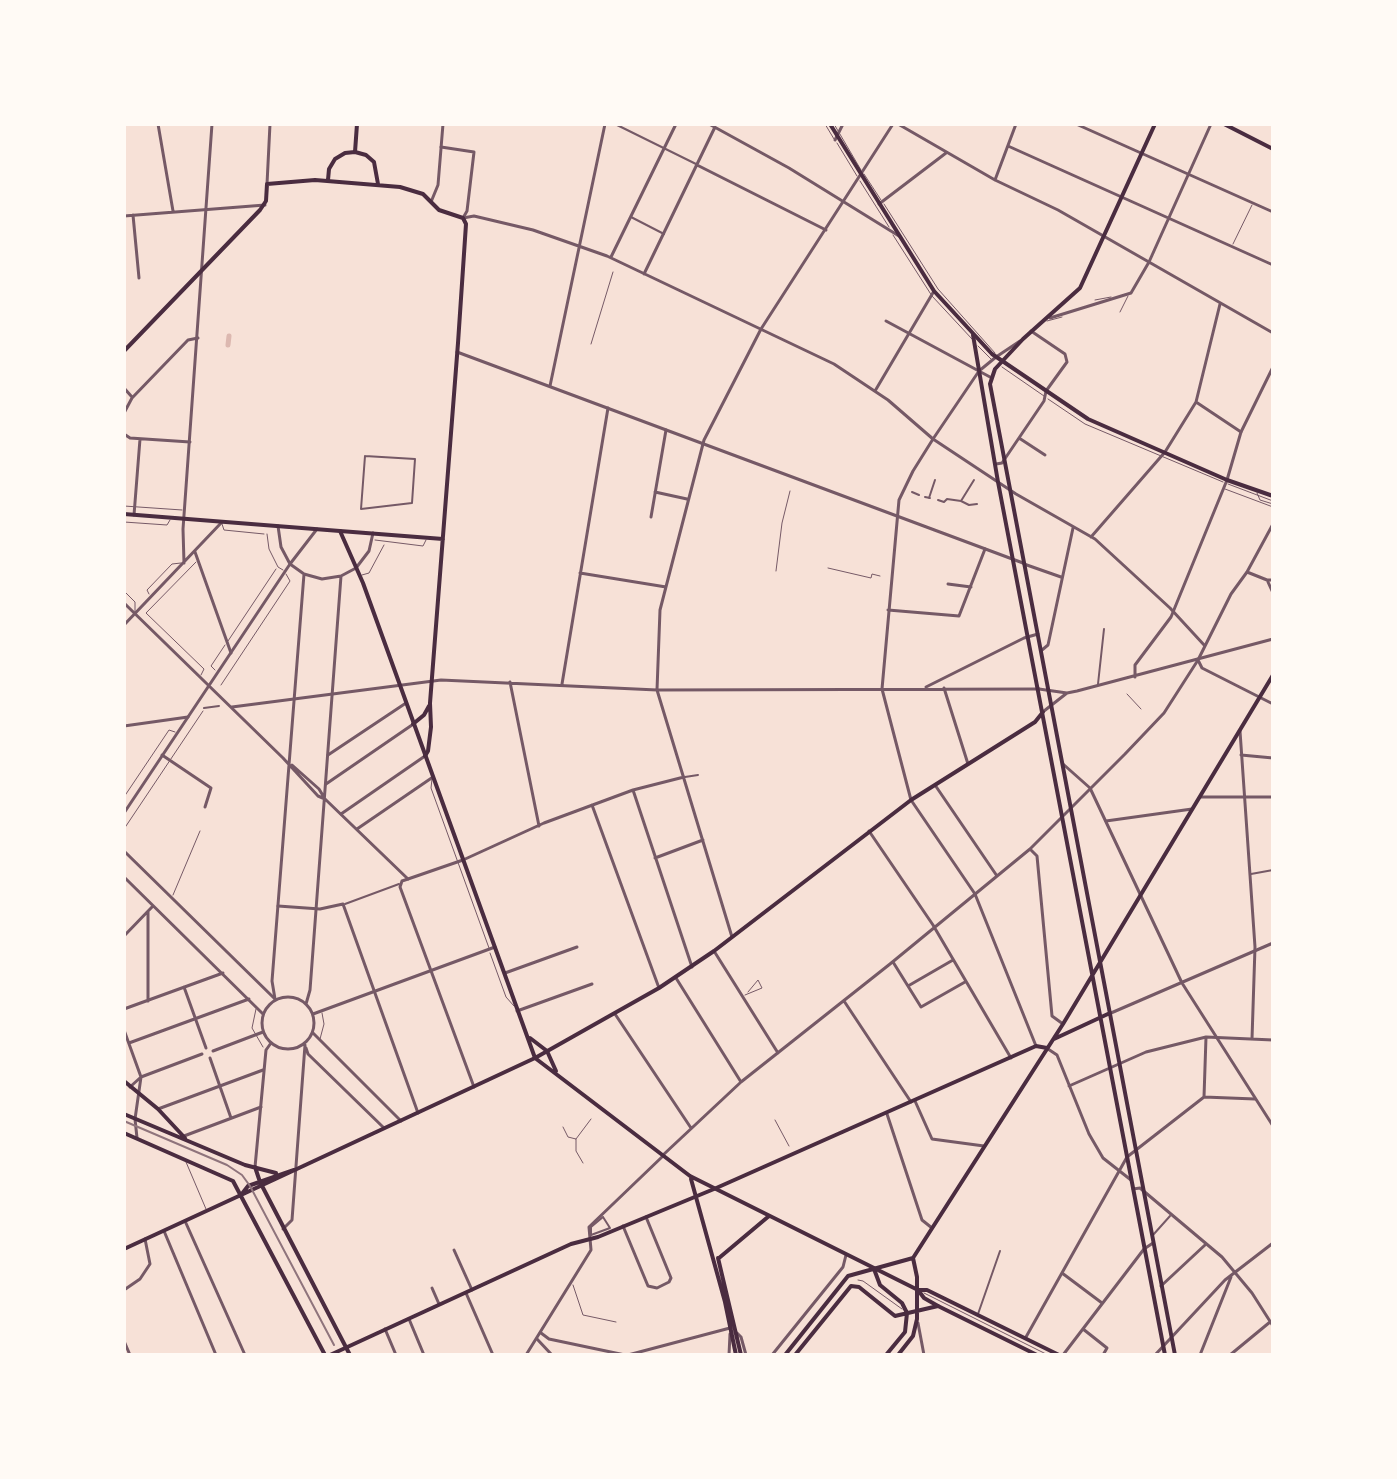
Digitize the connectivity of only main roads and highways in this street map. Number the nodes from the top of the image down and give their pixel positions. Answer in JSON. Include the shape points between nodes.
{"nodes":[{"id":1,"x":357,"y":124,"type":"edge"},
{"id":2,"x":829,"y":124,"type":"edge"},
{"id":3,"x":1155,"y":124,"type":"edge"},
{"id":4,"x":1224,"y":124,"type":"edge"},
{"id":5,"x":1273,"y":149,"type":"edge"},
{"id":6,"x":355,"y":152,"type":"junction"},
{"id":7,"x":328,"y":180,"type":"junction"},
{"id":8,"x":378,"y":184,"type":"junction"},
{"id":9,"x":973,"y":338,"type":"junction"},
{"id":10,"x":124,"y":351,"type":"edge"},
{"id":11,"x":1000,"y":363,"type":"junction"},
{"id":12,"x":1273,"y":502,"type":"edge"},
{"id":13,"x":124,"y":514,"type":"edge"},
{"id":14,"x":340,"y":531,"type":"junction"},
{"id":15,"x":443,"y":539,"type":"junction"},
{"id":16,"x":1273,"y":675,"type":"edge"},
{"id":17,"x":430,"y":703,"type":"junction"},
{"id":18,"x":1044,"y":711,"type":"junction"},
{"id":19,"x":413,"y":724,"type":"junction"},
{"id":20,"x":425,"y":756,"type":"junction"},
{"id":21,"x":1060,"y":762,"type":"junction"},
{"id":22,"x":1053,"y":763,"type":"junction"},
{"id":23,"x":1100,"y":962,"type":"junction"},
{"id":24,"x":1092,"y":976,"type":"junction"},
{"id":25,"x":1110,"y":1013,"type":"junction"},
{"id":26,"x":1100,"y":1018,"type":"junction"},
{"id":27,"x":1063,"y":1024,"type":"junction"},
{"id":28,"x":1075,"y":1029,"type":"junction"},
{"id":29,"x":528,"y":1036,"type":"junction"},
{"id":30,"x":1053,"y":1039,"type":"junction"},
{"id":31,"x":1047,"y":1048,"type":"junction"},
{"id":32,"x":547,"y":1051,"type":"junction"},
{"id":33,"x":535,"y":1058,"type":"junction"},
{"id":34,"x":557,"y":1073,"type":"junction"},
{"id":35,"x":124,"y":1081,"type":"edge"},
{"id":36,"x":124,"y":1114,"type":"edge"},
{"id":37,"x":124,"y":1133,"type":"edge"},
{"id":38,"x":185,"y":1138,"type":"junction"},
{"id":39,"x":255,"y":1167,"type":"junction"},
{"id":40,"x":296,"y":1169,"type":"junction"},
{"id":41,"x":279,"y":1174,"type":"junction"},
{"id":42,"x":690,"y":1176,"type":"junction"},
{"id":43,"x":261,"y":1184,"type":"junction"},
{"id":44,"x":714,"y":1189,"type":"junction"},
{"id":45,"x":241,"y":1195,"type":"junction"},
{"id":46,"x":696,"y":1195,"type":"junction"},
{"id":47,"x":769,"y":1216,"type":"junction"},
{"id":48,"x":124,"y":1249,"type":"edge"},
{"id":49,"x":913,"y":1258,"type":"junction"},
{"id":50,"x":716,"y":1259,"type":"junction"},
{"id":51,"x":874,"y":1269,"type":"junction"},
{"id":52,"x":918,"y":1290,"type":"junction"},
{"id":53,"x":938,"y":1306,"type":"junction"},
{"id":54,"x":918,"y":1311,"type":"junction"},
{"id":55,"x":907,"y":1313,"type":"junction"},
{"id":56,"x":1022,"y":1344,"type":"junction"},
{"id":57,"x":346,"y":1347,"type":"junction"},
{"id":58,"x":327,"y":1355,"type":"edge"},
{"id":59,"x":350,"y":1355,"type":"edge"},
{"id":60,"x":741,"y":1355,"type":"edge"},
{"id":61,"x":785,"y":1355,"type":"edge"},
{"id":62,"x":795,"y":1355,"type":"edge"},
{"id":63,"x":886,"y":1355,"type":"edge"},
{"id":64,"x":898,"y":1355,"type":"edge"},
{"id":65,"x":1037,"y":1355,"type":"edge"},
{"id":66,"x":1061,"y":1355,"type":"edge"},
{"id":67,"x":1165,"y":1355,"type":"edge"},
{"id":68,"x":1175,"y":1355,"type":"edge"}],
"edges":[{"from":1,"to":6,"type":"main road"},
{"from":2,"to":9,"type":"main road","via":[[933,293]]},
{"from":3,"to":11,"type":"main road","via":[[1080,288]]},
{"from":4,"to":5,"type":"main road"},
{"from":6,"to":7,"type":"main road","via":[[335,159]]},
{"from":6,"to":8,"type":"main road","via":[[374,162]]},
{"from":7,"to":8,"type":"main road"},
{"from":7,"to":10,"type":"main road","via":[[267,184],[265,205]]},
{"from":8,"to":15,"type":"main road","via":[[412,190],[466,224]]},
{"from":9,"to":11,"type":"main road"},
{"from":9,"to":18,"type":"main road","via":[[999,500]]},
{"from":11,"to":12,"type":"main road","via":[[1088,419]]},
{"from":11,"to":21,"type":"main road","via":[[990,377]]},
{"from":13,"to":14,"type":"main road"},
{"from":14,"to":15,"type":"main road"},
{"from":14,"to":19,"type":"main road"},
{"from":15,"to":17,"type":"main road"},
{"from":16,"to":23,"type":"main road"},
{"from":17,"to":19,"type":"main road"},
{"from":17,"to":20,"type":"main road"},
{"from":18,"to":22,"type":"main road"},
{"from":18,"to":32,"type":"main road","via":[[1035,722],[911,800],[676,978]]},
{"from":19,"to":20,"type":"main road"},
{"from":20,"to":29,"type":"main road"},
{"from":21,"to":22,"type":"main road"},
{"from":21,"to":23,"type":"main road"},
{"from":22,"to":24,"type":"main road"},
{"from":23,"to":24,"type":"main road"},
{"from":23,"to":25,"type":"main road"},
{"from":24,"to":26,"type":"main road"},
{"from":24,"to":27,"type":"main road"},
{"from":25,"to":26,"type":"main road"},
{"from":25,"to":68,"type":"main road"},
{"from":26,"to":28,"type":"main road"},
{"from":26,"to":67,"type":"main road"},
{"from":27,"to":28,"type":"main road"},
{"from":27,"to":30,"type":"main road"},
{"from":28,"to":30,"type":"main road"},
{"from":29,"to":32,"type":"main road"},
{"from":29,"to":33,"type":"main road"},
{"from":30,"to":31,"type":"main road"},
{"from":31,"to":44,"type":"main road","via":[[1036,1046]]},
{"from":31,"to":49,"type":"main road"},
{"from":32,"to":33,"type":"main road"},
{"from":32,"to":34,"type":"main road"},
{"from":33,"to":34,"type":"main road"},
{"from":33,"to":40,"type":"main road"},
{"from":34,"to":42,"type":"main road"},
{"from":35,"to":38,"type":"main road"},
{"from":36,"to":38,"type":"main road"},
{"from":37,"to":45,"type":"main road","via":[[227,1177]]},
{"from":38,"to":39,"type":"main road"},
{"from":39,"to":41,"type":"main road"},
{"from":39,"to":43,"type":"main road"},
{"from":40,"to":41,"type":"main road"},
{"from":40,"to":43,"type":"main road"},
{"from":41,"to":43,"type":"main road"},
{"from":42,"to":44,"type":"main road"},
{"from":42,"to":46,"type":"main road"},
{"from":43,"to":45,"type":"main road"},
{"from":43,"to":45,"type":"main road","via":[[248,1186]]},
{"from":43,"to":57,"type":"main road"},
{"from":44,"to":46,"type":"main road"},
{"from":44,"to":47,"type":"main road"},
{"from":45,"to":48,"type":"main road"},
{"from":45,"to":58,"type":"main road"},
{"from":46,"to":50,"type":"main road"},
{"from":46,"to":57,"type":"main road","via":[[571,1244]]},
{"from":47,"to":50,"type":"main road"},
{"from":47,"to":51,"type":"main road"},
{"from":49,"to":51,"type":"main road"},
{"from":49,"to":52,"type":"main road"},
{"from":50,"to":60,"type":"main road"},
{"from":51,"to":52,"type":"main road"},
{"from":51,"to":55,"type":"main road","via":[[880,1285]]},
{"from":51,"to":61,"type":"main road","via":[[848,1276]]},
{"from":52,"to":53,"type":"main road"},
{"from":52,"to":54,"type":"main road"},
{"from":52,"to":56,"type":"main road","via":[[978,1315]]},
{"from":53,"to":54,"type":"main road"},
{"from":53,"to":56,"type":"main road"},
{"from":54,"to":55,"type":"main road"},
{"from":54,"to":64,"type":"main road","via":[[913,1336]]},
{"from":55,"to":62,"type":"main road","via":[[895,1316],[851,1286]]},
{"from":55,"to":63,"type":"main road","via":[[905,1332]]},
{"from":56,"to":65,"type":"main road"},
{"from":56,"to":66,"type":"main road"},
{"from":57,"to":58,"type":"main road"},
{"from":57,"to":59,"type":"main road"}]}
